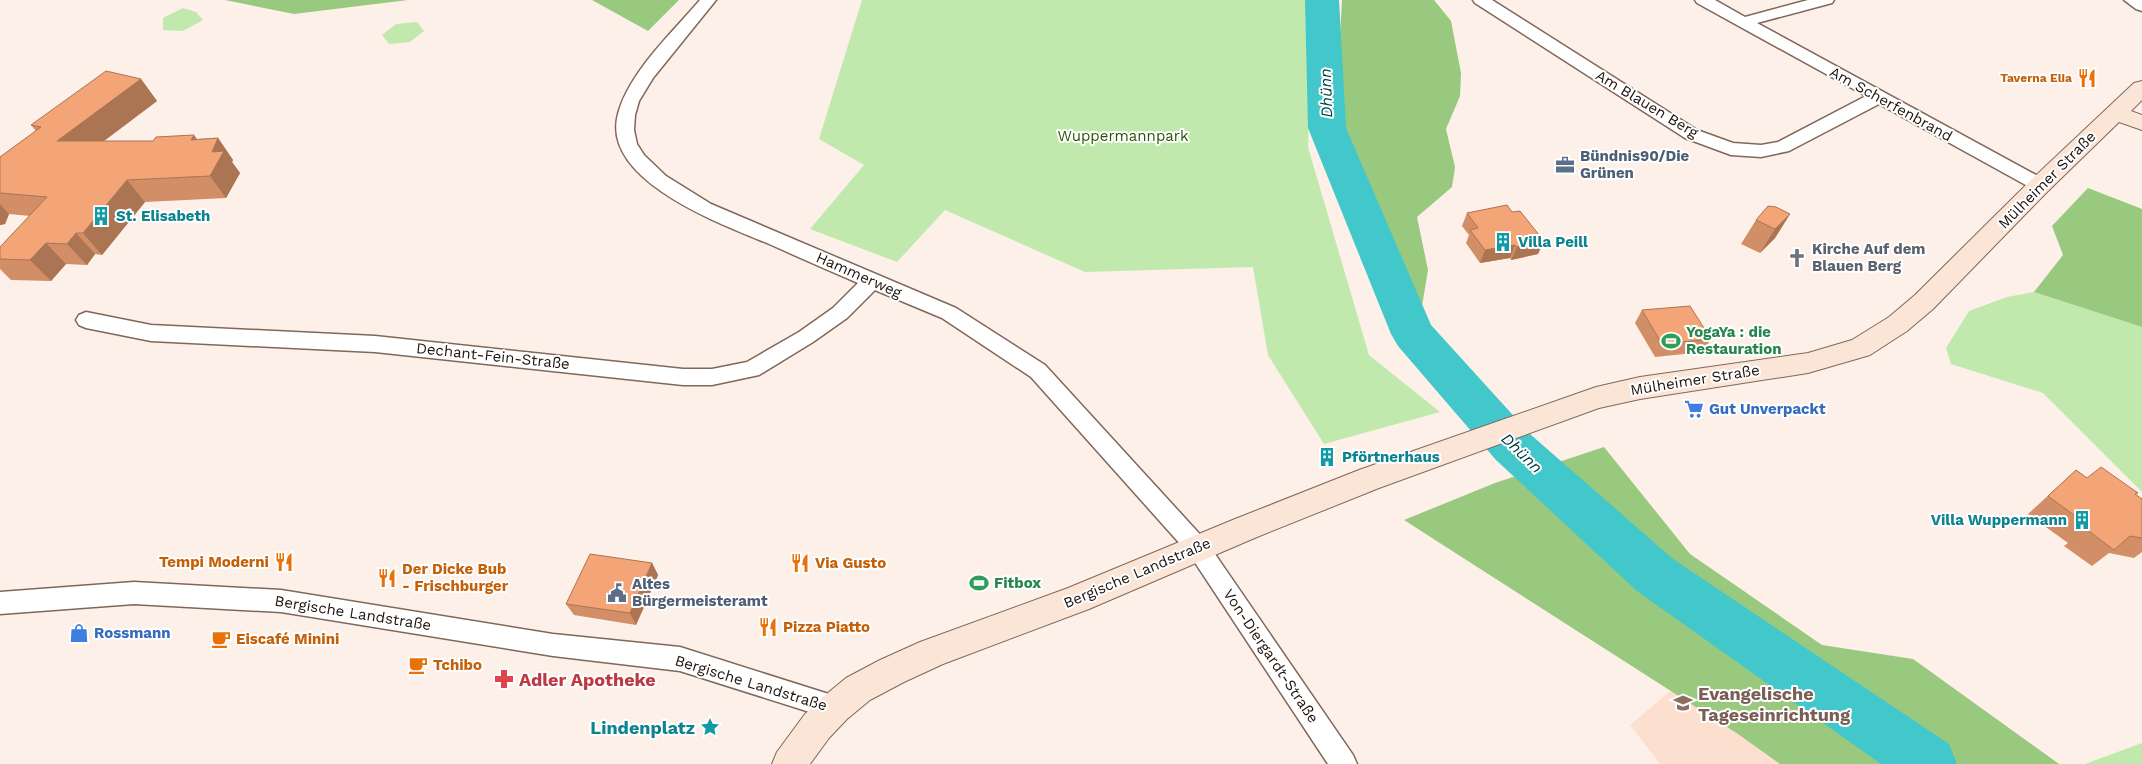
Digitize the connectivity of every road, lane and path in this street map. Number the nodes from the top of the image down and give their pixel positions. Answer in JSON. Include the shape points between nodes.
{"nodes":[{"id":1,"x":708,"y":0,"type":"edge"},
{"id":2,"x":1481,"y":0,"type":"edge"},
{"id":3,"x":1703,"y":0,"type":"edge"},
{"id":4,"x":1826,"y":0,"type":"edge"},
{"id":5,"x":2132,"y":0,"type":"edge"},
{"id":6,"x":2142,"y":6,"type":"edge"},
{"id":7,"x":1743,"y":22,"type":"junction"},
{"id":8,"x":2142,"y":88,"type":"edge"},
{"id":9,"x":1878,"y":97,"type":"junction"},
{"id":10,"x":2117,"y":114,"type":"junction"},
{"id":11,"x":2142,"y":123,"type":"edge"},
{"id":12,"x":2040,"y":185,"type":"junction"},
{"id":13,"x":872,"y":281,"type":"junction"},
{"id":14,"x":86,"y":320,"type":"dead end"},
{"id":15,"x":1369,"y":479,"type":"joint"},
{"id":16,"x":1198,"y":548,"type":"junction"},
{"id":17,"x":0,"y":603,"type":"edge"},
{"id":18,"x":835,"y":708,"type":"junction"},
{"id":19,"x":789,"y":764,"type":"edge"},
{"id":20,"x":1344,"y":764,"type":"edge"}],
"edges":[{"from":1,"to":13,"type":"street","name":"Hammerweg","via":[[643,77],[629,101],[624,124],[627,142],[637,160],[668,187],[704,209]]},
{"from":2,"to":9,"type":"street","name":"Am Blauen Berg","via":[[1691,134],[1732,149],[1761,151],[1783,147]]},
{"from":3,"to":7,"type":"street","name":"Am Scherfenbrand"},
{"from":4,"to":7,"type":"street"},
{"from":5,"to":6,"type":"street"},
{"from":7,"to":9,"type":"street","name":"Am Scherfenbrand"},
{"from":8,"to":10,"type":"main road","name":"Mülheimer Straße"},
{"from":9,"to":12,"type":"street","name":"Am Scherfenbrand"},
{"from":10,"to":11,"type":"main road"},
{"from":10,"to":12,"type":"main road","name":"Mülheimer Straße"},
{"from":12,"to":15,"type":"main road","name":"Mülheimer Straße","via":[[1924,302],[1861,348],[1808,363],[1640,388],[1596,398]]},
{"from":13,"to":14,"type":"street","name":"Dechant-Fein-Straße","via":[[840,313],[799,341],[752,369],[712,377],[683,378],[375,344],[151,333]]},
{"from":13,"to":16,"type":"street","name":"Hammerweg","via":[[949,313],[1038,371]]},
{"from":15,"to":16,"type":"main road","name":"Bergische Landstraße"},
{"from":16,"to":18,"type":"main road","name":"Bergische Landstraße","via":[[1078,599],[932,653],[858,690]]},
{"from":16,"to":20,"type":"street","name":"Von-Diergardt-Straße"},
{"from":17,"to":18,"type":"street","name":"Bergische Landstraße","via":[[134,592],[281,601],[553,645],[680,659]]},
{"from":18,"to":19,"type":"main road"}]}
